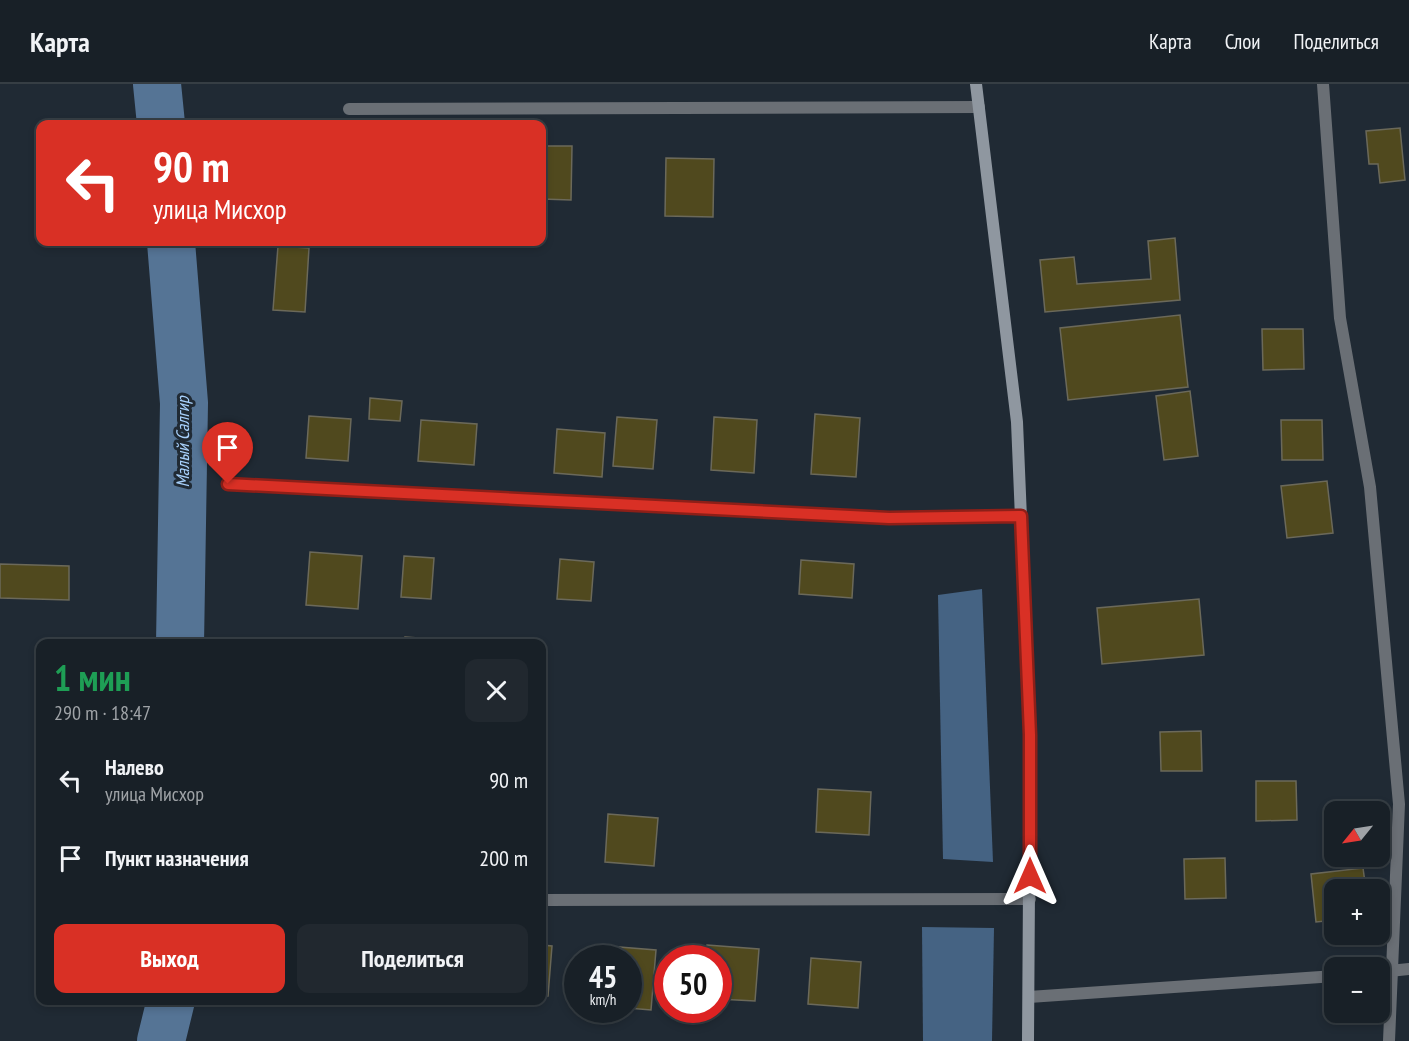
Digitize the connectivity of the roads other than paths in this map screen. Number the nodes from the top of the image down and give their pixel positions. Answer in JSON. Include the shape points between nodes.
{"nodes":[{"id":1,"x":976,"y":84,"type":"edge"},
{"id":2,"x":1323,"y":84,"type":"edge"},
{"id":3,"x":979,"y":107,"type":"junction"},
{"id":4,"x":349,"y":109,"type":"dead end"},
{"id":5,"x":228,"y":484,"type":"dead end"},
{"id":6,"x":1021,"y":516,"type":"junction"},
{"id":7,"x":1030,"y":899,"type":"junction"},
{"id":8,"x":546,"y":900,"type":"edge"},
{"id":9,"x":1386,"y":957,"type":"edge"},
{"id":10,"x":1409,"y":969,"type":"edge"},
{"id":11,"x":1390,"y":971,"type":"edge"},
{"id":12,"x":1324,"y":977,"type":"edge"},
{"id":13,"x":1029,"y":997,"type":"junction"},
{"id":14,"x":1388,"y":1023,"type":"edge"},
{"id":15,"x":1028,"y":1041,"type":"edge"},
{"id":16,"x":1389,"y":1041,"type":"edge"}],
"edges":[{"from":1,"to":3,"type":"main road"},
{"from":2,"to":9,"type":"street","via":[[1340,318],[1370,487],[1399,804]]},
{"from":3,"to":4,"type":"street"},
{"from":3,"to":6,"type":"main road","via":[[1017,422]]},
{"from":5,"to":6,"type":"street","via":[[889,518]]},
{"from":6,"to":7,"type":"main road","via":[[1030,735]]},
{"from":7,"to":8,"type":"street"},
{"from":7,"to":13,"type":"main road"},
{"from":10,"to":11,"type":"street"},
{"from":12,"to":13,"type":"street"},
{"from":13,"to":15,"type":"main road"},
{"from":14,"to":16,"type":"street"}]}
